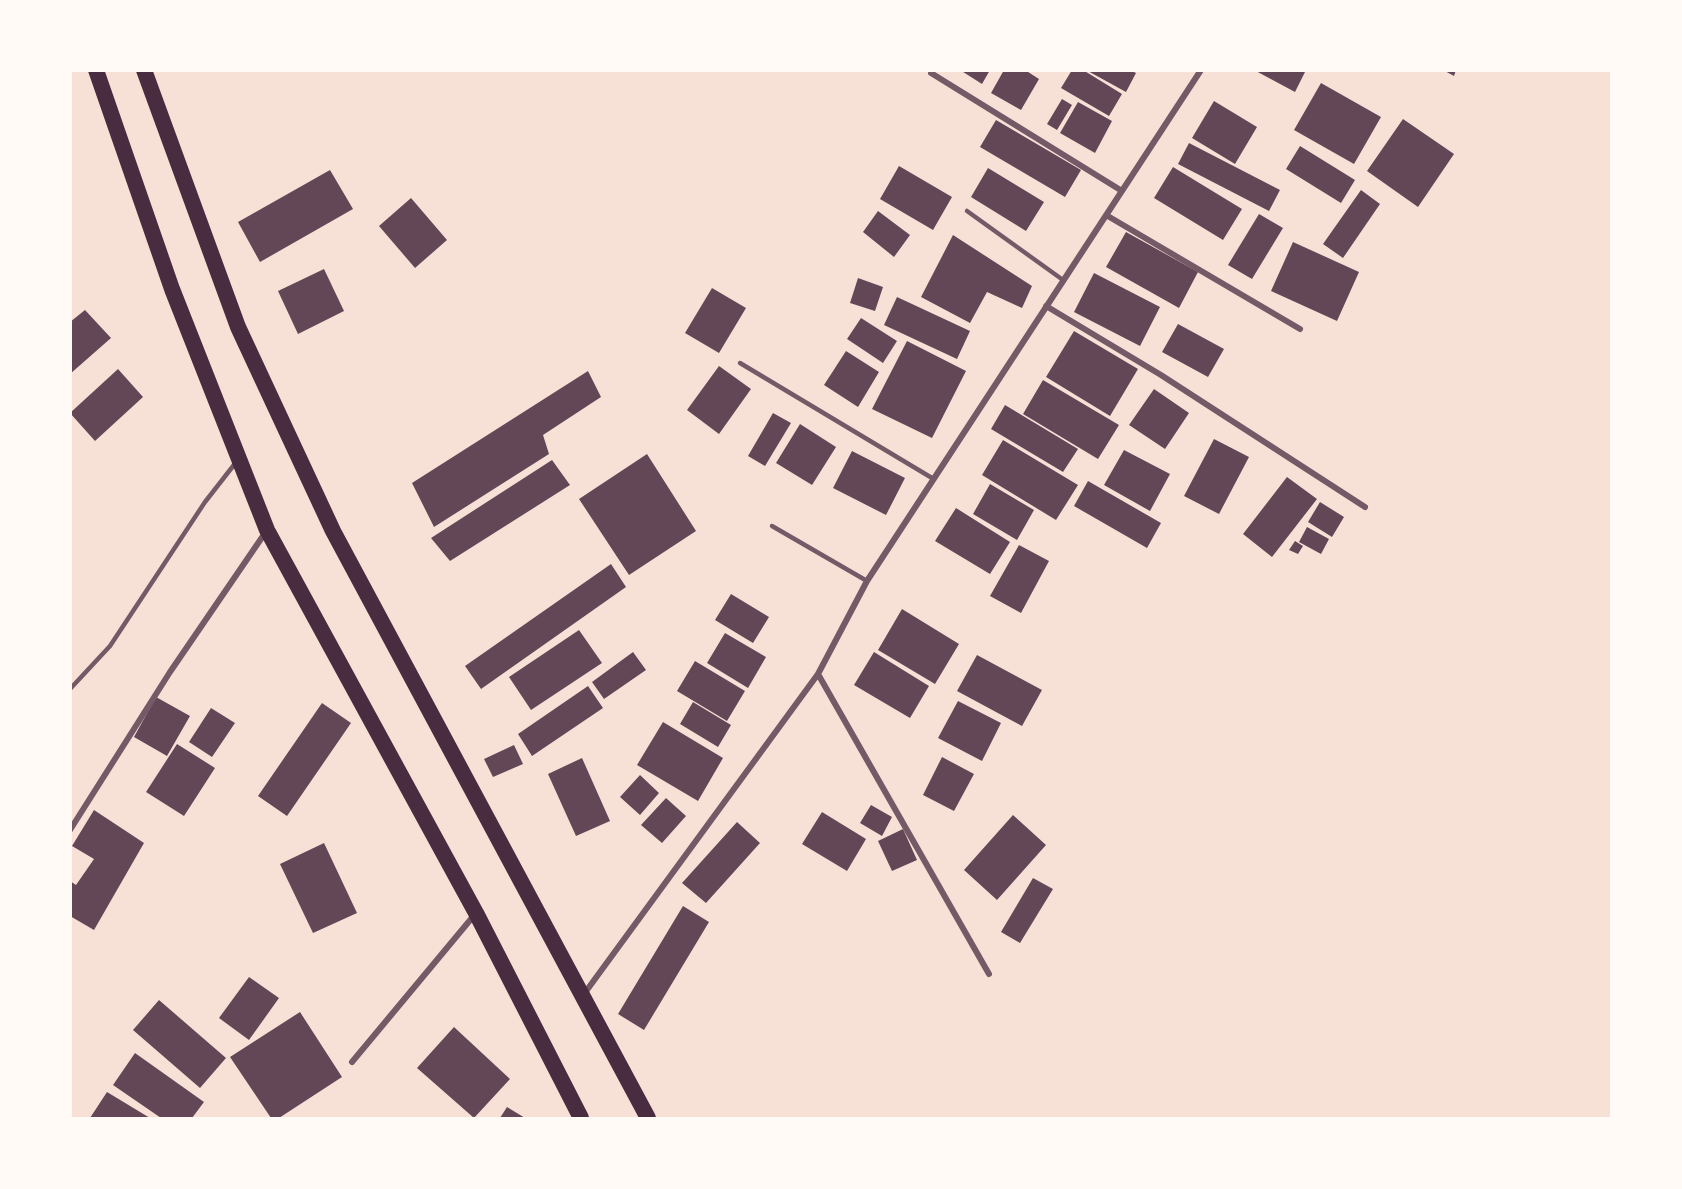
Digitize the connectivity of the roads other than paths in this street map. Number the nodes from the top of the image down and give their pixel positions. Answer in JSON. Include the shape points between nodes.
{"nodes":[{"id":1,"x":96,"y":70,"type":"edge"},
{"id":2,"x":144,"y":70,"type":"edge"},
{"id":3,"x":1201,"y":70,"type":"edge"},
{"id":4,"x":931,"y":73,"type":"dead end"},
{"id":5,"x":1122,"y":190,"type":"junction"},
{"id":6,"x":967,"y":212,"type":"dead end"},
{"id":7,"x":1106,"y":215,"type":"junction"},
{"id":8,"x":1063,"y":280,"type":"junction"},
{"id":9,"x":1046,"y":306,"type":"junction"},
{"id":10,"x":1300,"y":328,"type":"dead end"},
{"id":11,"x":740,"y":363,"type":"dead end"},
{"id":12,"x":238,"y":460,"type":"junction"},
{"id":13,"x":932,"y":478,"type":"junction"},
{"id":14,"x":1365,"y":507,"type":"dead end"},
{"id":15,"x":772,"y":526,"type":"dead end"},
{"id":16,"x":267,"y":530,"type":"junction"},
{"id":17,"x":867,"y":581,"type":"junction"},
{"id":18,"x":818,"y":674,"type":"junction"},
{"id":19,"x":70,"y":689,"type":"edge"},
{"id":20,"x":70,"y":830,"type":"edge"},
{"id":21,"x":476,"y":913,"type":"junction"},
{"id":22,"x":989,"y":974,"type":"dead end"},
{"id":23,"x":582,"y":997,"type":"junction"},
{"id":24,"x":352,"y":1062,"type":"dead end"},
{"id":25,"x":581,"y":1119,"type":"edge"},
{"id":26,"x":648,"y":1119,"type":"edge"}],
"edges":[{"from":1,"to":12,"type":"highway","via":[[171,289]]},
{"from":2,"to":23,"type":"highway","via":[[238,327],[333,531]]},
{"from":3,"to":5,"type":"street"},
{"from":4,"to":5,"type":"street"},
{"from":5,"to":7,"type":"street"},
{"from":6,"to":8,"type":"lane"},
{"from":7,"to":8,"type":"street"},
{"from":7,"to":10,"type":"street"},
{"from":8,"to":9,"type":"street"},
{"from":9,"to":13,"type":"street"},
{"from":9,"to":14,"type":"street"},
{"from":11,"to":13,"type":"lane"},
{"from":12,"to":16,"type":"highway"},
{"from":12,"to":19,"type":"lane","via":[[110,646]]},
{"from":13,"to":17,"type":"street"},
{"from":15,"to":17,"type":"lane"},
{"from":16,"to":20,"type":"street","via":[[170,672]]},
{"from":16,"to":21,"type":"highway"},
{"from":17,"to":18,"type":"street"},
{"from":18,"to":22,"type":"street"},
{"from":18,"to":23,"type":"street"},
{"from":21,"to":24,"type":"street"},
{"from":21,"to":25,"type":"highway"},
{"from":23,"to":26,"type":"highway"}]}
